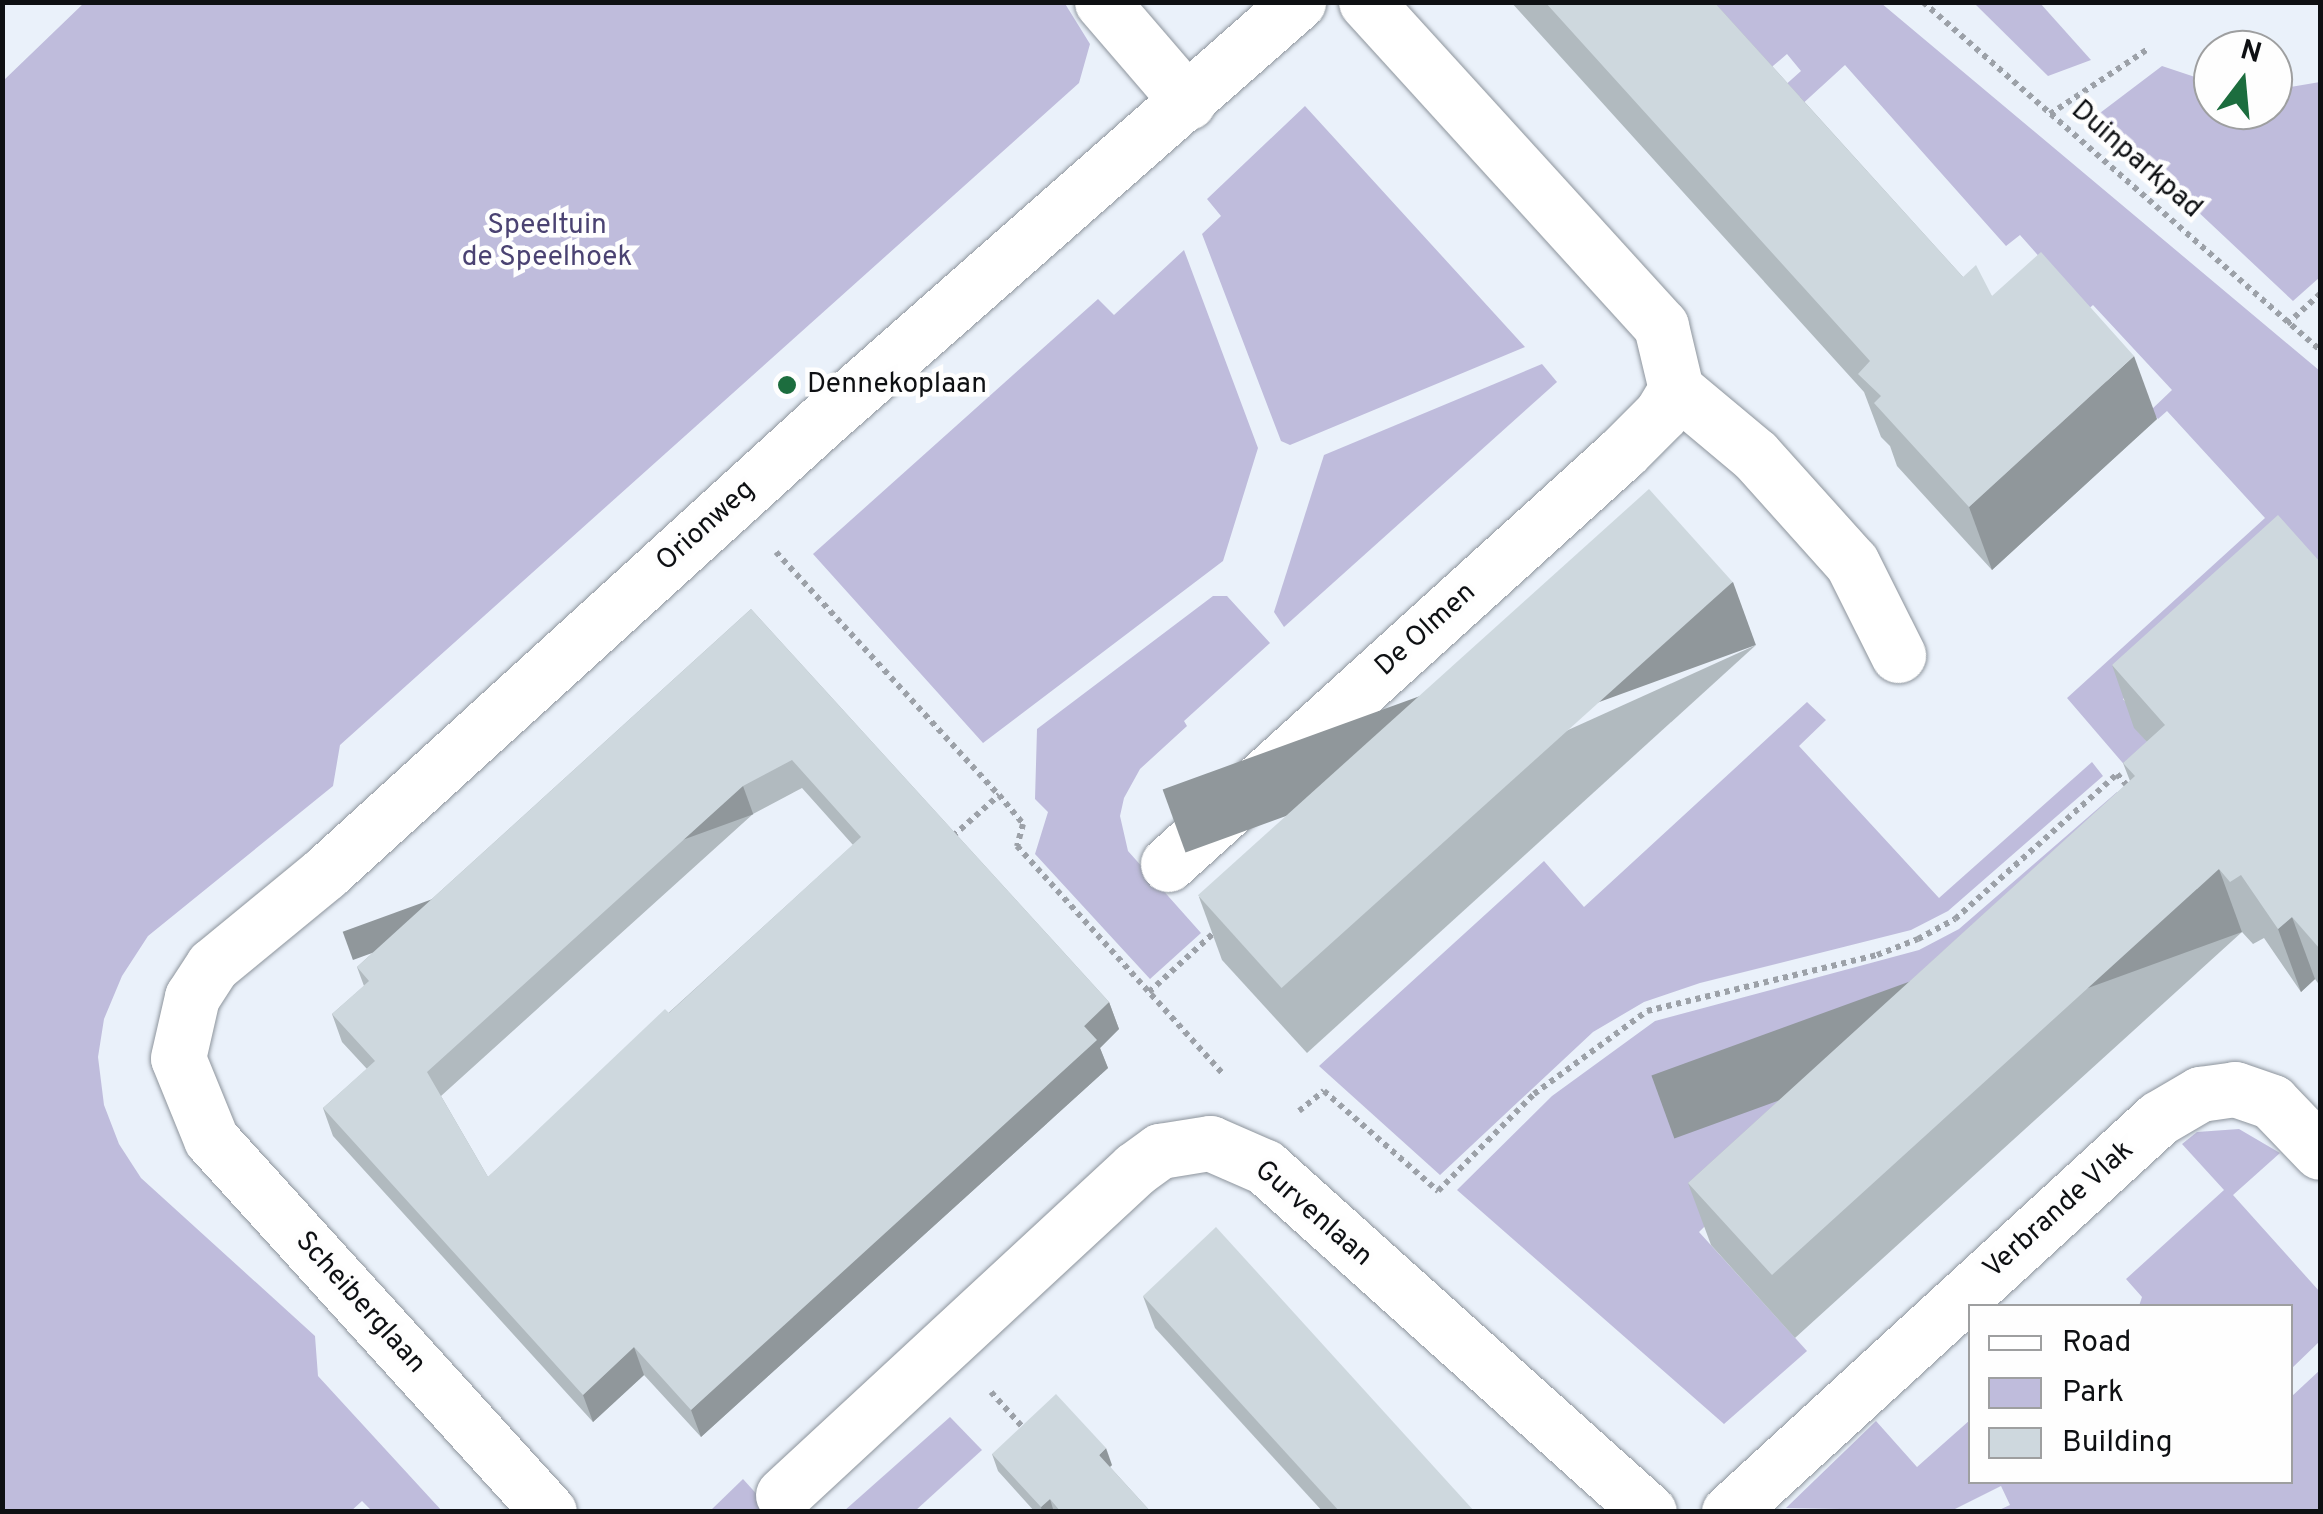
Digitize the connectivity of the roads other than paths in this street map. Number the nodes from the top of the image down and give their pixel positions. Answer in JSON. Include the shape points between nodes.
{"nodes":[{"id":1,"x":1102,"y":2,"type":"edge"},
{"id":2,"x":1298,"y":2,"type":"edge"},
{"id":3,"x":1366,"y":2,"type":"edge"},
{"id":4,"x":1188,"y":102,"type":"junction"},
{"id":5,"x":1676,"y":389,"type":"junction"},
{"id":6,"x":1898,"y":655,"type":"dead end"},
{"id":7,"x":1168,"y":864,"type":"dead end"},
{"id":8,"x":186,"y":1086,"type":"joint"},
{"id":9,"x":2320,"y":1152,"type":"edge"},
{"id":10,"x":783,"y":1494,"type":"dead end"},
{"id":11,"x":549,"y":1512,"type":"edge"},
{"id":12,"x":1648,"y":1512,"type":"edge"},
{"id":13,"x":1729,"y":1512,"type":"edge"}],
"edges":[{"from":1,"to":4,"type":"street"},
{"from":2,"to":4,"type":"street","name":"Orionweg"},
{"from":3,"to":5,"type":"street","via":[[1661,326]]},
{"from":4,"to":8,"type":"street","name":"Orionweg","via":[[731,504],[326,873],[213,965],[192,997],[181,1033]]},
{"from":5,"to":6,"type":"street","via":[[1755,454],[1852,563]]},
{"from":5,"to":7,"type":"street","name":"De Olmen","via":[[1623,452]]},
{"from":8,"to":11,"type":"street","name":"Scheiberglaan","via":[[210,1139]]},
{"from":9,"to":13,"type":"street","name":"Verbrande Vlak","via":[[2272,1102],[2236,1089],[2200,1094],[2159,1118]]},
{"from":10,"to":12,"type":"street","name":"Gurvenlaan","via":[[1135,1169],[1160,1150],[1210,1143],[1265,1167]]}]}
